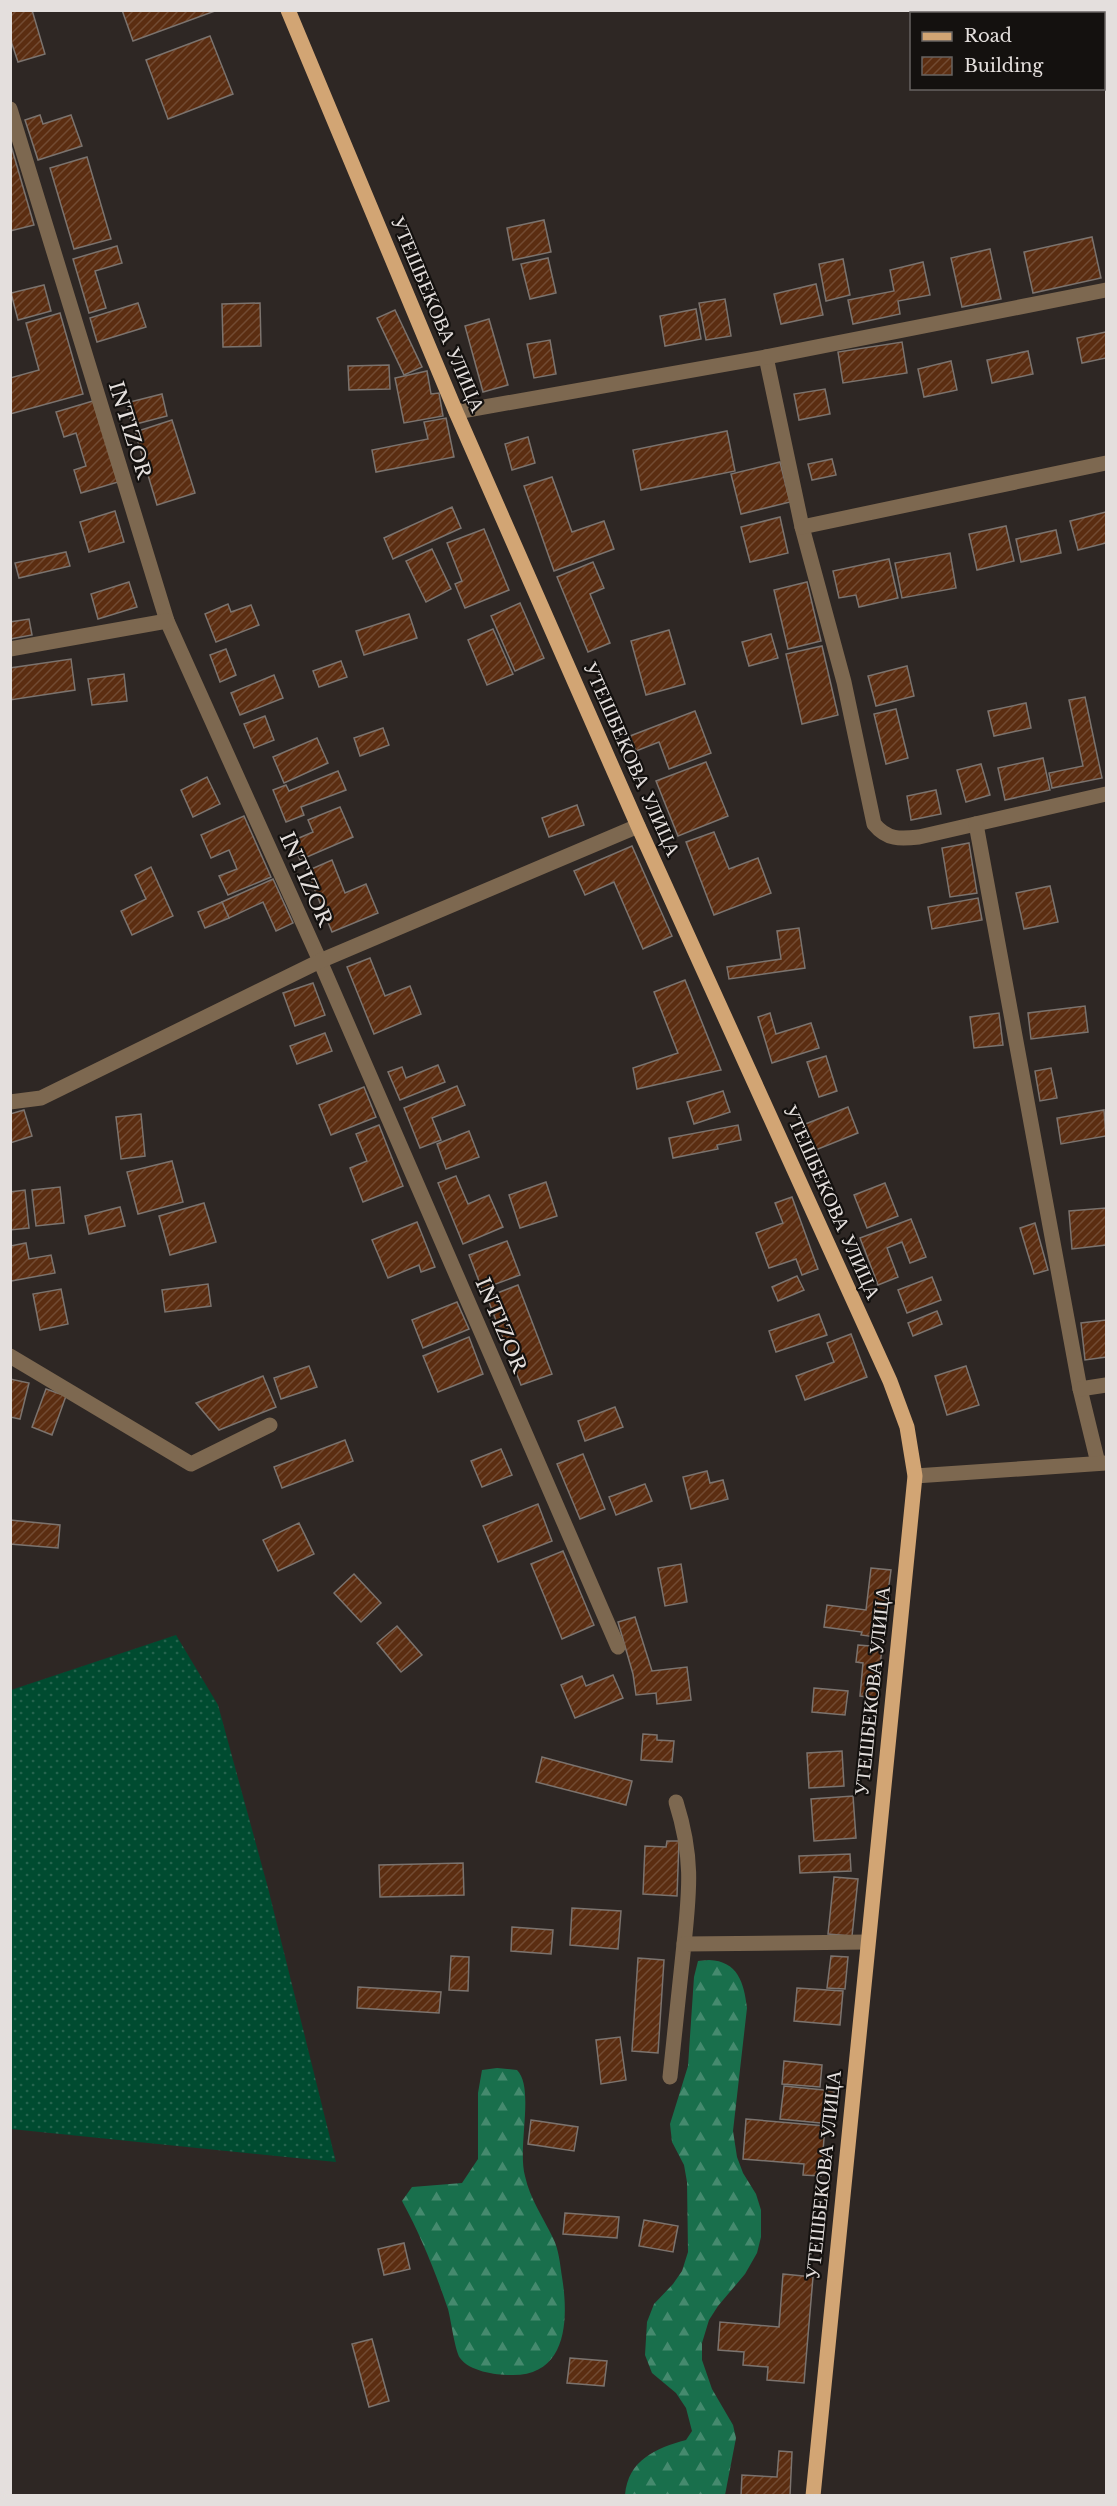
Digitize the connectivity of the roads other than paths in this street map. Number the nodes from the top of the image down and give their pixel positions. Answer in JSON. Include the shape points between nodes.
{"nodes":[{"id":1,"x":288,"y":10,"type":"edge"},
{"id":2,"x":10,"y":109,"type":"edge"},
{"id":3,"x":1107,"y":290,"type":"edge"},
{"id":4,"x":766,"y":357,"type":"junction"},
{"id":5,"x":456,"y":412,"type":"junction"},
{"id":6,"x":1107,"y":463,"type":"edge"},
{"id":7,"x":802,"y":527,"type":"junction"},
{"id":8,"x":166,"y":621,"type":"junction"},
{"id":9,"x":10,"y":649,"type":"edge"},
{"id":10,"x":1107,"y":794,"type":"edge"},
{"id":11,"x":976,"y":824,"type":"junction"},
{"id":12,"x":638,"y":826,"type":"junction"},
{"id":13,"x":320,"y":961,"type":"junction"},
{"id":14,"x":10,"y":1102,"type":"edge"},
{"id":15,"x":10,"y":1356,"type":"edge"},
{"id":16,"x":1107,"y":1385,"type":"edge"},
{"id":17,"x":1080,"y":1389,"type":"junction"},
{"id":18,"x":270,"y":1425,"type":"dead end"},
{"id":19,"x":1102,"y":1463,"type":"edge"},
{"id":20,"x":915,"y":1476,"type":"junction"},
{"id":21,"x":618,"y":1647,"type":"dead end"},
{"id":22,"x":676,"y":1802,"type":"dead end"},
{"id":23,"x":867,"y":1942,"type":"junction"},
{"id":24,"x":684,"y":1944,"type":"junction"},
{"id":25,"x":670,"y":2077,"type":"dead end"},
{"id":26,"x":813,"y":2496,"type":"edge"}],
"edges":[{"from":1,"to":5,"type":"main road","name":"УТЕШБЕКОВА УЛИЦА"},
{"from":2,"to":8,"type":"street","name":"INTIZOR"},
{"from":3,"to":4,"type":"street"},
{"from":4,"to":5,"type":"street"},
{"from":4,"to":7,"type":"street"},
{"from":5,"to":12,"type":"main road","name":"УТЕШБЕКОВА УЛИЦА"},
{"from":6,"to":7,"type":"street"},
{"from":7,"to":11,"type":"street","via":[[844,682],[874,824],[882,834],[898,839]]},
{"from":8,"to":9,"type":"street"},
{"from":8,"to":13,"type":"street","name":"INTIZOR"},
{"from":10,"to":11,"type":"street"},
{"from":11,"to":17,"type":"street"},
{"from":12,"to":13,"type":"street"},
{"from":12,"to":20,"type":"main road","name":"УТЕШБЕКОВА УЛИЦА","via":[[890,1381],[907,1427]]},
{"from":13,"to":14,"type":"street","via":[[41,1098]]},
{"from":13,"to":21,"type":"street","name":"INTIZOR"},
{"from":15,"to":18,"type":"street","via":[[191,1464]]},
{"from":16,"to":17,"type":"street"},
{"from":17,"to":19,"type":"street"},
{"from":19,"to":20,"type":"street"},
{"from":20,"to":23,"type":"main road","name":"УТЕШБЕКОВА УЛИЦА"},
{"from":22,"to":24,"type":"street","via":[[689,1854],[690,1892]]},
{"from":23,"to":24,"type":"street"},
{"from":23,"to":26,"type":"main road","name":"УТЕШБЕКОВА УЛИЦА"},
{"from":24,"to":25,"type":"street"}]}
